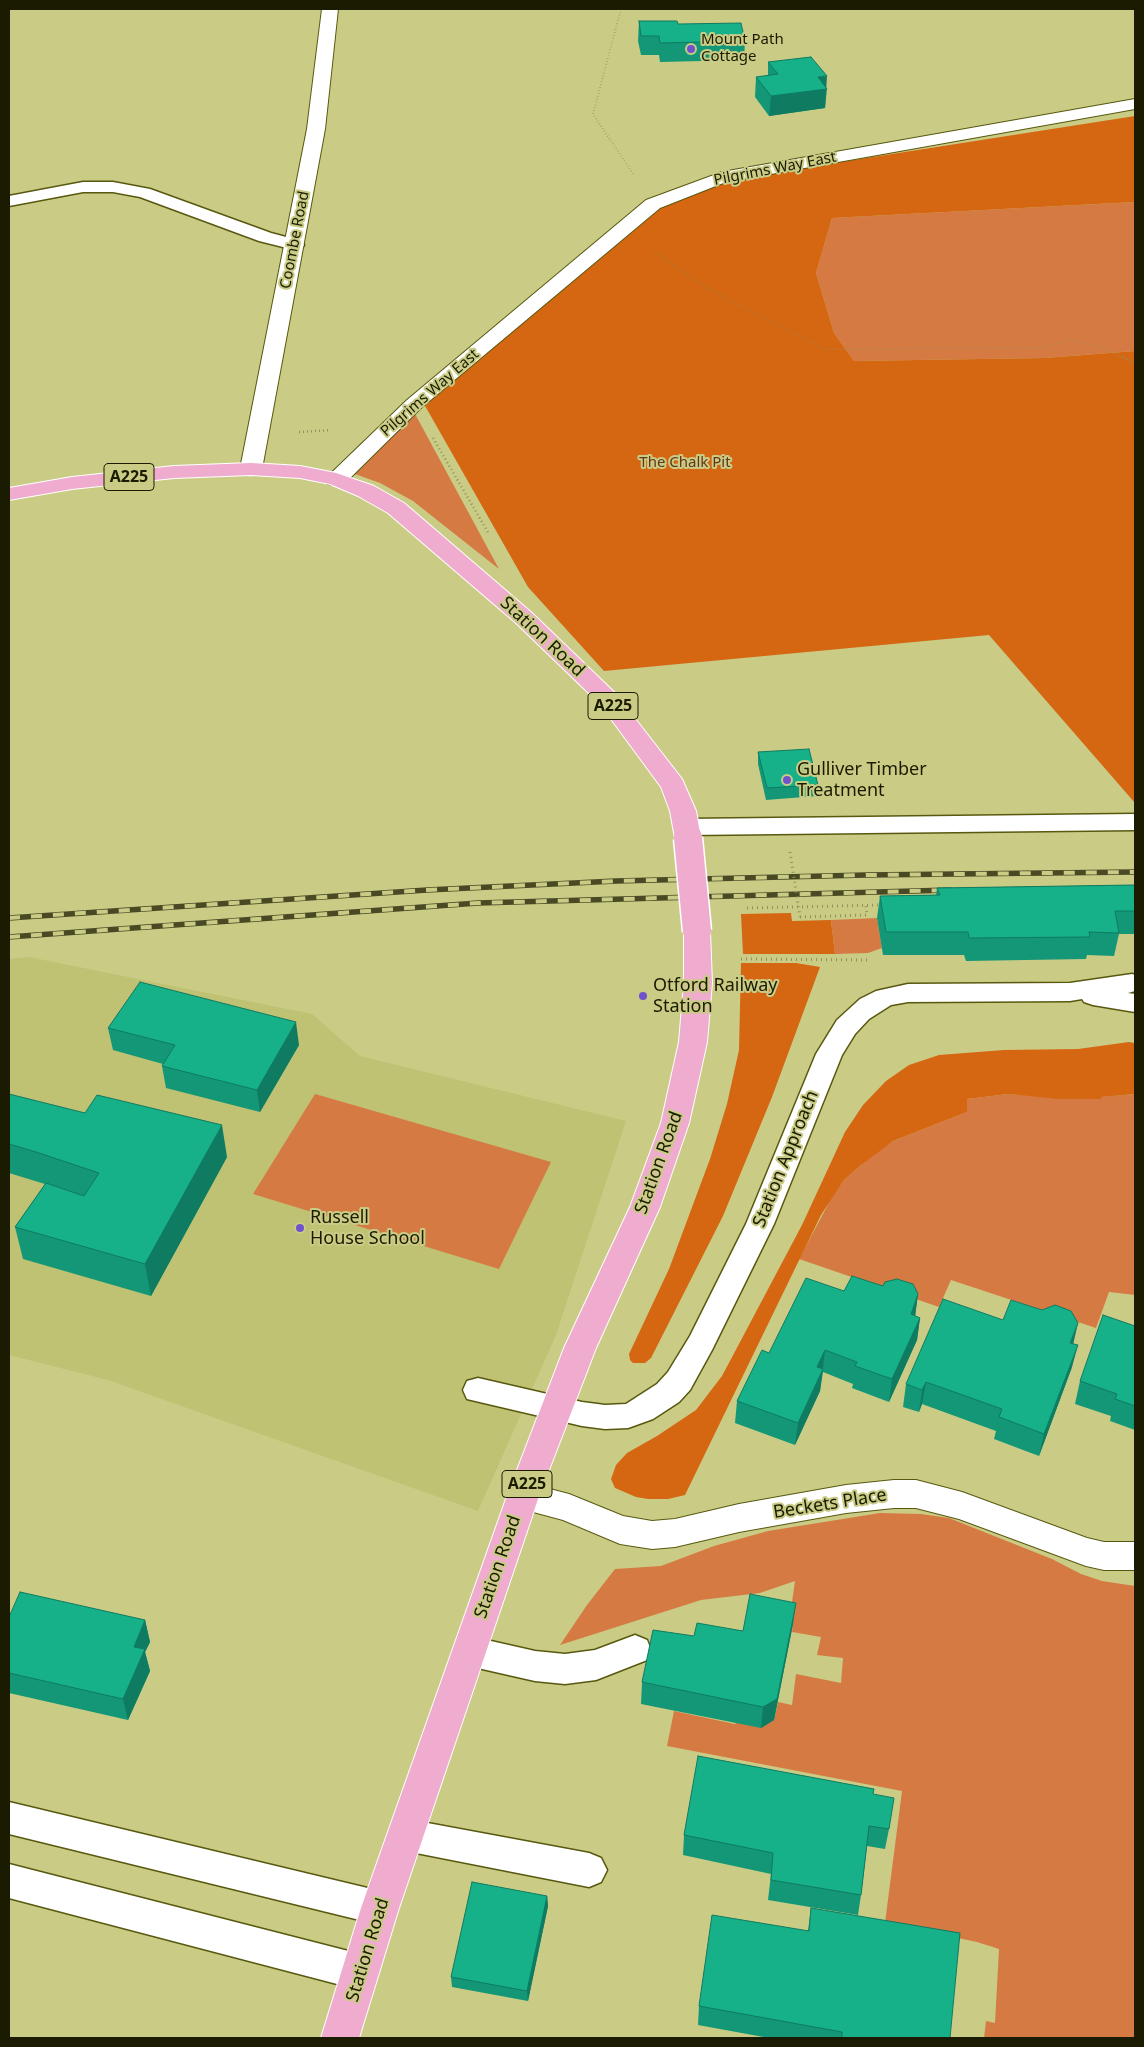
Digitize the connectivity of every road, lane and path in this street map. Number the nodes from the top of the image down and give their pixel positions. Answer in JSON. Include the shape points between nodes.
{"nodes":[{"id":1,"x":330,"y":9,"type":"edge"},
{"id":2,"x":621,"y":9,"type":"edge"},
{"id":3,"x":1135,"y":104,"type":"edge"},
{"id":4,"x":9,"y":201,"type":"edge"},
{"id":5,"x":653,"y":204,"type":"junction"},
{"id":6,"x":625,"y":229,"type":"junction"},
{"id":7,"x":294,"y":245,"type":"junction"},
{"id":8,"x":1135,"y":362,"type":"edge"},
{"id":9,"x":414,"y":404,"type":"junction"},
{"id":10,"x":381,"y":436,"type":"junction"},
{"id":11,"x":257,"y":438,"type":"junction"},
{"id":12,"x":251,"y":469,"type":"junction"},
{"id":13,"x":336,"y":478,"type":"junction"},
{"id":14,"x":9,"y":494,"type":"edge"},
{"id":15,"x":492,"y":540,"type":"dead end"},
{"id":16,"x":1135,"y":822,"type":"edge"},
{"id":17,"x":688,"y":832,"type":"junction"},
{"id":18,"x":790,"y":852,"type":"dead end"},
{"id":19,"x":886,"y":905,"type":"edge"},
{"id":20,"x":866,"y":906,"type":"junction"},
{"id":21,"x":747,"y":908,"type":"dead end"},
{"id":22,"x":742,"y":959,"type":"dead end"},
{"id":23,"x":879,"y":960,"type":"dead end"},
{"id":24,"x":1134,"y":993,"type":"edge"},
{"id":25,"x":478,"y":1390,"type":"dead end"},
{"id":26,"x":557,"y":1408,"type":"junction"},
{"id":27,"x":523,"y":1496,"type":"junction"},
{"id":28,"x":1135,"y":1556,"type":"edge"},
{"id":29,"x":635,"y":1650,"type":"dead end"},
{"id":30,"x":469,"y":1651,"type":"junction"},
{"id":31,"x":9,"y":1818,"type":"edge"},
{"id":32,"x":406,"y":1835,"type":"junction"},
{"id":33,"x":589,"y":1870,"type":"dead end"},
{"id":34,"x":9,"y":1881,"type":"edge"},
{"id":35,"x":380,"y":1908,"type":"junction"},
{"id":36,"x":360,"y":1972,"type":"junction"},
{"id":37,"x":340,"y":2038,"type":"edge"}],
"edges":[{"from":1,"to":7,"type":"street","name":"Coombe Road","via":[[316,129]]},
{"from":2,"to":5,"type":"path","via":[[593,114]]},
{"from":3,"to":5,"type":"street","name":"Pilgrims Way East","via":[[722,177]]},
{"from":4,"to":7,"type":"lane","via":[[83,187],[112,187],[144,193]]},
{"from":5,"to":6,"type":"street","name":"Pilgrims Way East"},
{"from":6,"to":8,"type":"path","via":[[705,287],[824,349],[1037,348],[1070,340],[1099,346]]},
{"from":6,"to":9,"type":"street","name":"Pilgrims Way East"},
{"from":7,"to":11,"type":"street","name":"Coombe Road"},
{"from":9,"to":10,"type":"street","name":"Pilgrims Way East"},
{"from":9,"to":15,"type":"path"},
{"from":10,"to":11,"type":"path","via":[[354,429]]},
{"from":10,"to":13,"type":"street","name":"Pilgrims Way East"},
{"from":11,"to":12,"type":"street","name":"Coombe Road"},
{"from":12,"to":13,"type":"main road","name":"Station Road","number":"A225"},
{"from":12,"to":14,"type":"main road","number":"A225","via":[[174,472]]},
{"from":13,"to":17,"type":"main road","name":"Station Road","number":"A225","via":[[396,508],[569,660],[623,717],[668,778],[681,802]]},
{"from":16,"to":17,"type":"lane"},
{"from":17,"to":26,"type":"main road","name":"Station Road","number":"A225","bridge":true,"via":[[698,983],[693,1042],[682,1098],[644,1207],[580,1348]]},
{"from":18,"to":20,"type":"path","bridge":true,"via":[[800,917],[868,915]]},
{"from":19,"to":20,"type":"path"},
{"from":20,"to":21,"type":"path"},
{"from":22,"to":23,"type":"path"},
{"from":24,"to":26,"type":"lane","name":"Station Approach","via":[[908,993],[885,997],[860,1012],[829,1054],[760,1224],[702,1342],[679,1381],[655,1403],[628,1416],[594,1417]]},
{"from":25,"to":26,"type":"lane","name":"Station Approach"},
{"from":26,"to":27,"type":"main road","name":"Station Road","number":"A225"},
{"from":27,"to":28,"type":"street","name":"Beckets Place","via":[[569,1508],[620,1530],[652,1535],[846,1499],[916,1494],[962,1506],[1086,1552]]},
{"from":27,"to":30,"type":"main road","name":"Station Road","number":"A225"},
{"from":29,"to":30,"type":"lane","via":[[596,1665],[565,1668],[535,1666]]},
{"from":30,"to":32,"type":"main road","name":"Station Road","number":"A225"},
{"from":31,"to":35,"type":"lane"},
{"from":32,"to":33,"type":"lane"},
{"from":32,"to":35,"type":"main road","name":"Station Road","number":"A225"},
{"from":34,"to":36,"type":"lane"},
{"from":35,"to":36,"type":"main road","name":"Station Road","number":"A225"},
{"from":36,"to":37,"type":"main road","name":"Station Road","number":"A225"}]}
